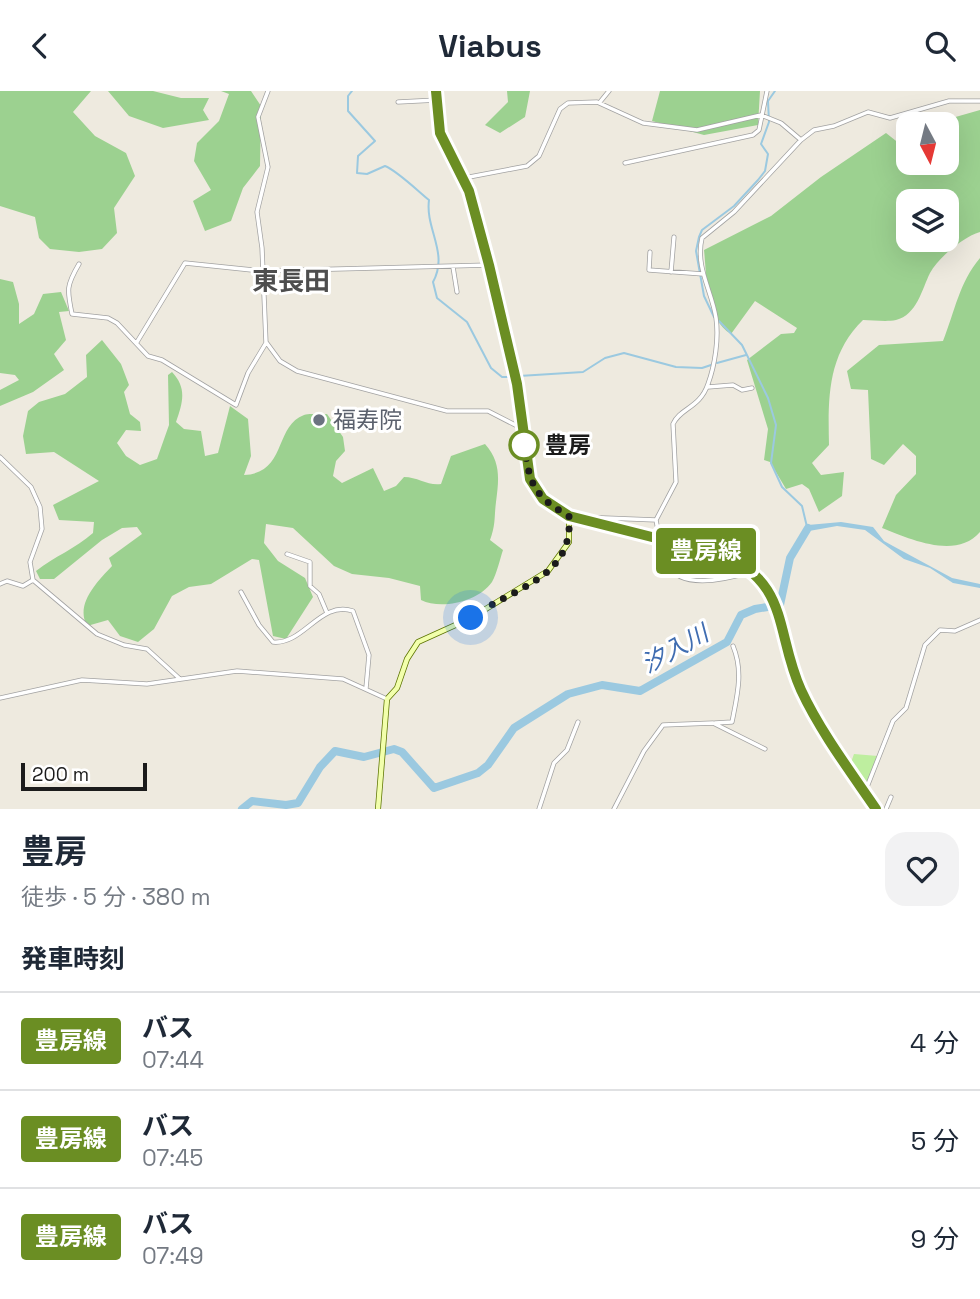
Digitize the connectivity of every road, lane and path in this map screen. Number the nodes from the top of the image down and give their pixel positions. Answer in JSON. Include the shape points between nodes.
{"nodes":[{"id":1,"x":268,"y":91,"type":"edge"},
{"id":2,"x":436,"y":91,"type":"edge"},
{"id":3,"x":609,"y":91,"type":"edge"},
{"id":4,"x":767,"y":91,"type":"edge"},
{"id":5,"x":437,"y":100,"type":"junction"},
{"id":6,"x":980,"y":101,"type":"edge"},
{"id":7,"x":398,"y":102,"type":"dead end"},
{"id":8,"x":600,"y":102,"type":"junction"},
{"id":9,"x":761,"y":115,"type":"junction"},
{"id":10,"x":801,"y":140,"type":"junction"},
{"id":11,"x":625,"y":163,"type":"dead end"},
{"id":12,"x":464,"y":178,"type":"junction"},
{"id":13,"x":674,"y":237,"type":"dead end"},
{"id":14,"x":650,"y":252,"type":"dead end"},
{"id":15,"x":79,"y":264,"type":"dead end"},
{"id":16,"x":489,"y":265,"type":"junction"},
{"id":17,"x":453,"y":267,"type":"junction"},
{"id":18,"x":262,"y":271,"type":"junction"},
{"id":19,"x":671,"y":272,"type":"junction"},
{"id":20,"x":700,"y":274,"type":"junction"},
{"id":21,"x":457,"y":292,"type":"dead end"},
{"id":22,"x":265,"y":341,"type":"junction"},
{"id":23,"x":137,"y":342,"type":"junction"},
{"id":24,"x":706,"y":387,"type":"junction"},
{"id":25,"x":752,"y":388,"type":"dead end"},
{"id":26,"x":523,"y":429,"type":"junction"},
{"id":27,"x":0,"y":457,"type":"edge"},
{"id":28,"x":569,"y":516,"type":"junction"},
{"id":29,"x":656,"y":520,"type":"junction"},
{"id":30,"x":660,"y":539,"type":"junction"},
{"id":31,"x":287,"y":554,"type":"dead end"},
{"id":32,"x":752,"y":571,"type":"junction"},
{"id":33,"x":33,"y":580,"type":"junction"},
{"id":34,"x":0,"y":584,"type":"edge"},
{"id":35,"x":241,"y":592,"type":"dead end"},
{"id":36,"x":327,"y":613,"type":"junction"},
{"id":37,"x":980,"y":620,"type":"edge"},
{"id":38,"x":733,"y":646,"type":"dead end"},
{"id":39,"x":180,"y":679,"type":"junction"},
{"id":40,"x":366,"y":688,"type":"junction"},
{"id":41,"x":0,"y":698,"type":"edge"},
{"id":42,"x":387,"y":699,"type":"junction"},
{"id":43,"x":578,"y":722,"type":"dead end"},
{"id":44,"x":713,"y":723,"type":"junction"},
{"id":45,"x":765,"y":749,"type":"dead end"},
{"id":46,"x":865,"y":793,"type":"junction"},
{"id":47,"x":891,"y":797,"type":"dead end"},
{"id":48,"x":378,"y":809,"type":"edge"},
{"id":49,"x":539,"y":809,"type":"edge"},
{"id":50,"x":614,"y":809,"type":"edge"},
{"id":51,"x":876,"y":809,"type":"edge"},
{"id":52,"x":886,"y":809,"type":"edge"}],
"edges":[{"from":1,"to":18,"type":"street","via":[[258,117],[268,167],[257,212]]},
{"from":2,"to":5,"type":"main road"},
{"from":3,"to":8,"type":"street"},
{"from":4,"to":9,"type":"street"},
{"from":5,"to":7,"type":"street"},
{"from":5,"to":12,"type":"main road","via":[[442,139]]},
{"from":6,"to":10,"type":"street","via":[[949,101],[890,118],[869,112],[814,130]]},
{"from":8,"to":9,"type":"street","via":[[643,123],[697,130]]},
{"from":8,"to":12,"type":"street","via":[[563,105],[539,156],[527,166]]},
{"from":9,"to":10,"type":"street"},
{"from":9,"to":11,"type":"street","via":[[759,130],[753,135]]},
{"from":10,"to":20,"type":"street","via":[[734,212],[704,235]]},
{"from":12,"to":16,"type":"main road"},
{"from":13,"to":19,"type":"street"},
{"from":14,"to":19,"type":"street","via":[[649,270]]},
{"from":15,"to":23,"type":"street","via":[[67,292],[72,314],[108,318]]},
{"from":16,"to":17,"type":"street"},
{"from":16,"to":26,"type":"main road"},
{"from":17,"to":18,"type":"street"},
{"from":17,"to":21,"type":"street"},
{"from":18,"to":22,"type":"street"},
{"from":18,"to":23,"type":"street","via":[[185,263]]},
{"from":19,"to":20,"type":"street"},
{"from":20,"to":24,"type":"street","via":[[717,323]]},
{"from":22,"to":23,"type":"street","via":[[236,405],[148,356]]},
{"from":22,"to":26,"type":"street","via":[[280,361],[297,371],[447,411],[488,411]]},
{"from":24,"to":25,"type":"street"},
{"from":24,"to":29,"type":"street","via":[[696,405],[673,424],[676,482]]},
{"from":26,"to":28,"type":"main road","via":[[533,486],[550,505]]},
{"from":27,"to":33,"type":"street","via":[[31,487],[40,507],[42,529],[30,558]]},
{"from":28,"to":29,"type":"street"},
{"from":28,"to":30,"type":"main road"},
{"from":28,"to":42,"type":"street","via":[[569,542],[553,566],[471,618],[418,642],[397,688]]},
{"from":29,"to":30,"type":"street"},
{"from":30,"to":32,"type":"main road","via":[[719,554]]},
{"from":30,"to":32,"type":"street","via":[[672,571],[698,582]]},
{"from":31,"to":36,"type":"street","via":[[310,562],[310,586]]},
{"from":32,"to":46,"type":"main road","via":[[780,614],[801,691]]},
{"from":33,"to":34,"type":"street","via":[[25,586],[7,581]]},
{"from":33,"to":39,"type":"street","via":[[97,634],[147,649]]},
{"from":35,"to":36,"type":"street","via":[[273,642],[291,639]]},
{"from":36,"to":40,"type":"street","via":[[353,611],[371,664]]},
{"from":37,"to":46,"type":"street","via":[[955,631],[940,630],[927,642],[906,708],[893,721]]},
{"from":38,"to":44,"type":"street","via":[[740,676],[732,722]]},
{"from":39,"to":40,"type":"street","via":[[223,671],[288,673],[343,679]]},
{"from":39,"to":41,"type":"street","via":[[147,684],[82,680]]},
{"from":40,"to":42,"type":"street"},
{"from":42,"to":48,"type":"street"},
{"from":43,"to":49,"type":"street","via":[[566,750],[554,762]]},
{"from":44,"to":45,"type":"street"},
{"from":44,"to":50,"type":"street","via":[[663,725]]},
{"from":46,"to":51,"type":"main road"},
{"from":47,"to":52,"type":"street"}]}
